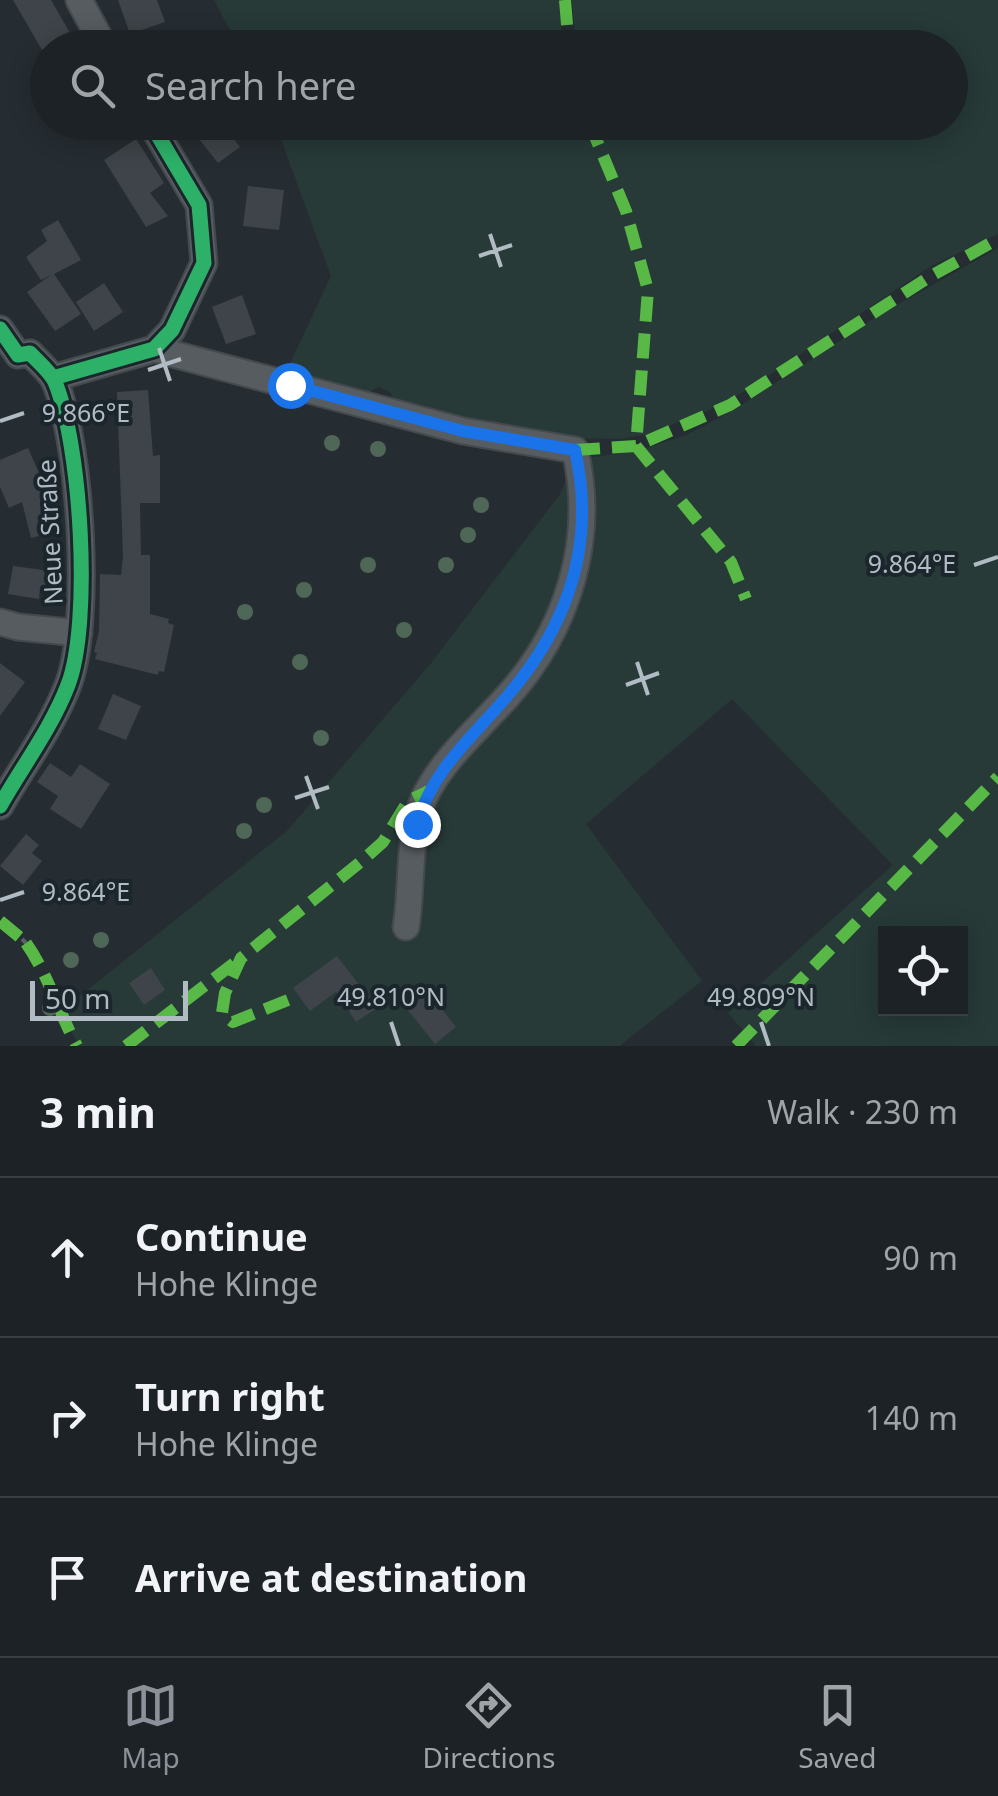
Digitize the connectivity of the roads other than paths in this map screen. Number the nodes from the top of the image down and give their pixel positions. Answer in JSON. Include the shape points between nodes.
{"nodes":[{"id":1,"x":78,"y":0,"type":"edge"},
{"id":2,"x":95,"y":30,"type":"edge"},
{"id":3,"x":160,"y":140,"type":"edge"},
{"id":4,"x":0,"y":315,"type":"edge"},
{"id":5,"x":0,"y":328,"type":"edge"},
{"id":6,"x":154,"y":350,"type":"junction"},
{"id":7,"x":30,"y":353,"type":"junction"},
{"id":8,"x":54,"y":378,"type":"junction"},
{"id":9,"x":0,"y":622,"type":"edge"},
{"id":10,"x":79,"y":633,"type":"junction"},
{"id":11,"x":0,"y":806,"type":"edge"},
{"id":12,"x":406,"y":927,"type":"dead end"}],
"edges":[{"from":1,"to":2,"type":"street"},
{"from":3,"to":6,"type":"street","via":[[199,206],[204,263],[172,330]]},
{"from":4,"to":7,"type":"street","name":"Neue Straße","via":[[9,315],[31,342]]},
{"from":5,"to":7,"type":"street","name":"Neue Straße","via":[[18,355]]},
{"from":6,"to":8,"type":"street"},
{"from":6,"to":12,"type":"street","via":[[463,431],[575,450],[582,512],[572,587],[533,662],[423,800]]},
{"from":7,"to":8,"type":"street","name":"Neue Straße"},
{"from":8,"to":10,"type":"street","name":"Neue Straße","via":[[70,436],[81,536]]},
{"from":9,"to":10,"type":"street"},
{"from":10,"to":11,"type":"street","name":"Neue Straße","via":[[68,684]]}]}
